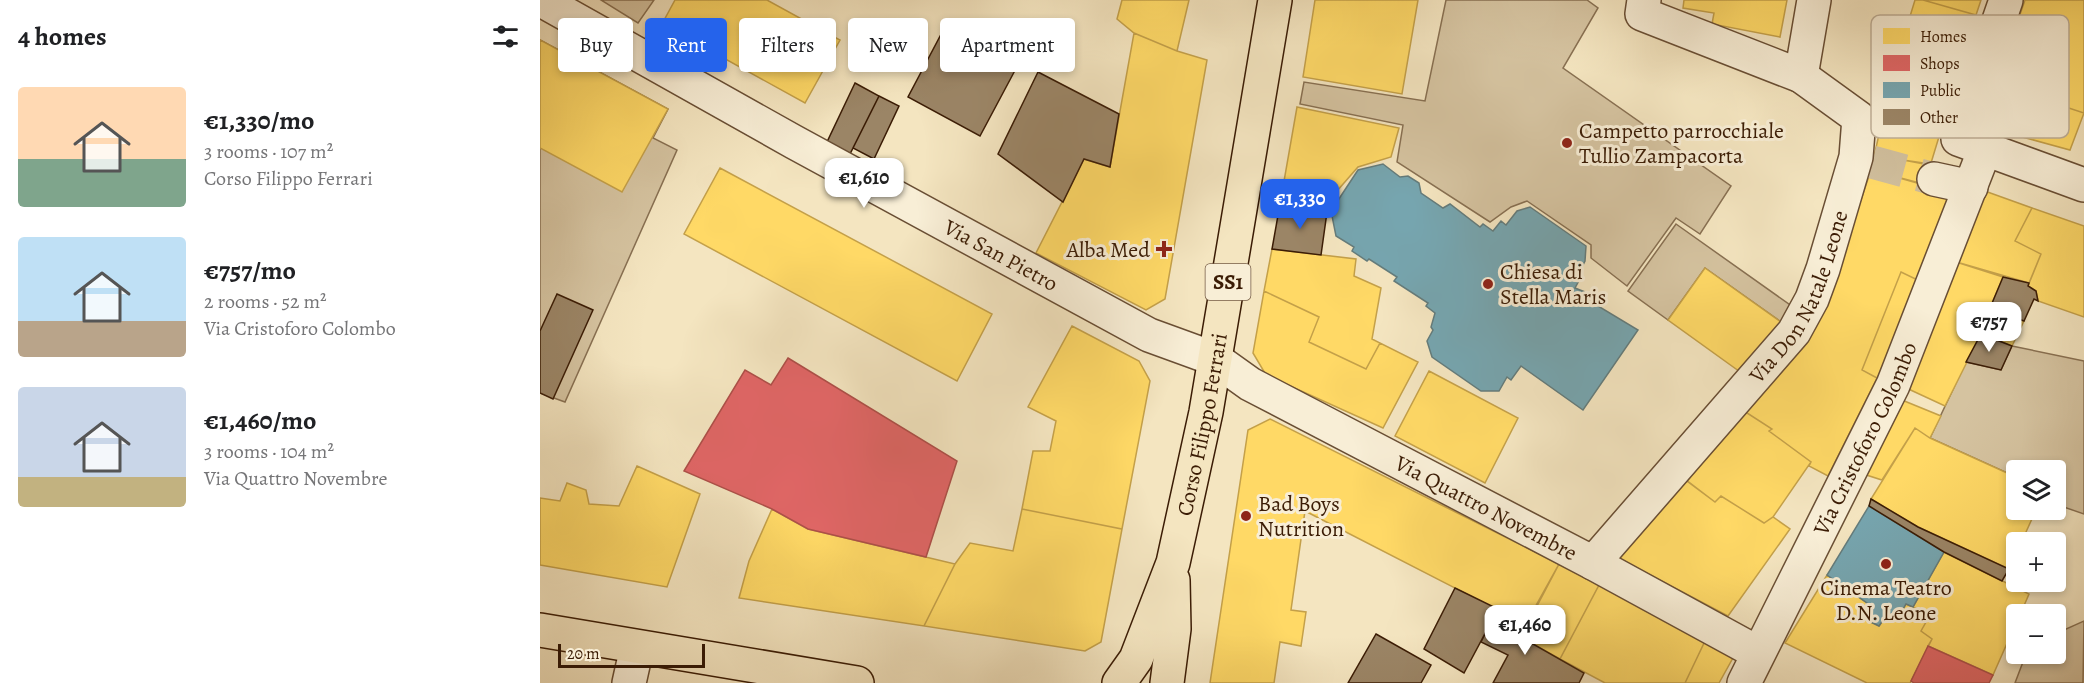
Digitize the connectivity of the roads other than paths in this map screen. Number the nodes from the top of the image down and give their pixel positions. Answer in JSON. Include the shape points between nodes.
{"nodes":[{"id":1,"x":541,"y":0,"type":"edge"},
{"id":2,"x":1275,"y":0,"type":"edge"},
{"id":3,"x":1644,"y":0,"type":"edge"},
{"id":4,"x":1814,"y":0,"type":"edge"},
{"id":5,"x":2006,"y":0,"type":"edge"},
{"id":6,"x":2001,"y":15,"type":"edge"},
{"id":7,"x":1801,"y":76,"type":"junction"},
{"id":8,"x":1958,"y":138,"type":"edge"},
{"id":9,"x":1985,"y":149,"type":"junction"},
{"id":10,"x":1934,"y":179,"type":"tunnel mouth"},
{"id":11,"x":2084,"y":185,"type":"edge"},
{"id":12,"x":1971,"y":187,"type":"junction"},
{"id":13,"x":1215,"y":358,"type":"junction"},
{"id":14,"x":1173,"y":563,"type":"junction"},
{"id":15,"x":1593,"y":563,"type":"junction"},
{"id":16,"x":540,"y":630,"type":"edge"},
{"id":17,"x":637,"y":647,"type":"junction"},
{"id":18,"x":1758,"y":653,"type":"junction"},
{"id":19,"x":629,"y":683,"type":"edge"},
{"id":20,"x":857,"y":683,"type":"edge"},
{"id":21,"x":1119,"y":683,"type":"edge"},
{"id":22,"x":1167,"y":683,"type":"edge"},
{"id":23,"x":1744,"y":683,"type":"edge"}],
"edges":[{"from":1,"to":13,"type":"street","name":"Via San Pietro","via":[[1149,335]]},
{"from":2,"to":13,"type":"main road","name":"Corso Filippo Ferrari","number":"SS1"},
{"from":3,"to":7,"type":"street","via":[[1642,14]]},
{"from":4,"to":7,"type":"street"},
{"from":5,"to":6,"type":"street"},
{"from":7,"to":15,"type":"street","name":"Via Don Natale Leone","via":[[1859,118],[1864,160],[1812,299],[1794,332]]},
{"from":8,"to":9,"type":"street"},
{"from":9,"to":11,"type":"street"},
{"from":9,"to":12,"type":"street","name":"Via Cristoforo Colombo"},
{"from":10,"to":12,"type":"street"},
{"from":12,"to":18,"type":"street","name":"Via Cristoforo Colombo","via":[[1893,385]]},
{"from":13,"to":14,"type":"main road","name":"Corso Filippo Ferrari","number":"SS1"},
{"from":13,"to":15,"type":"street","name":"Via Quattro Novembre","via":[[1250,384]]},
{"from":14,"to":21,"type":"main road","name":"Corso Filippo Ferrari","number":"SS1","via":[[1136,659]]},
{"from":14,"to":22,"type":"main road","name":"Corso Filippo Ferrari","number":"SS1","via":[[1174,629]]},
{"from":15,"to":18,"type":"street","name":"Via Quattro Novembre"},
{"from":16,"to":17,"type":"main road"},
{"from":17,"to":19,"type":"street"},
{"from":17,"to":20,"type":"main road"},
{"from":18,"to":23,"type":"street","name":"Via Cristoforo Colombo"}]}
